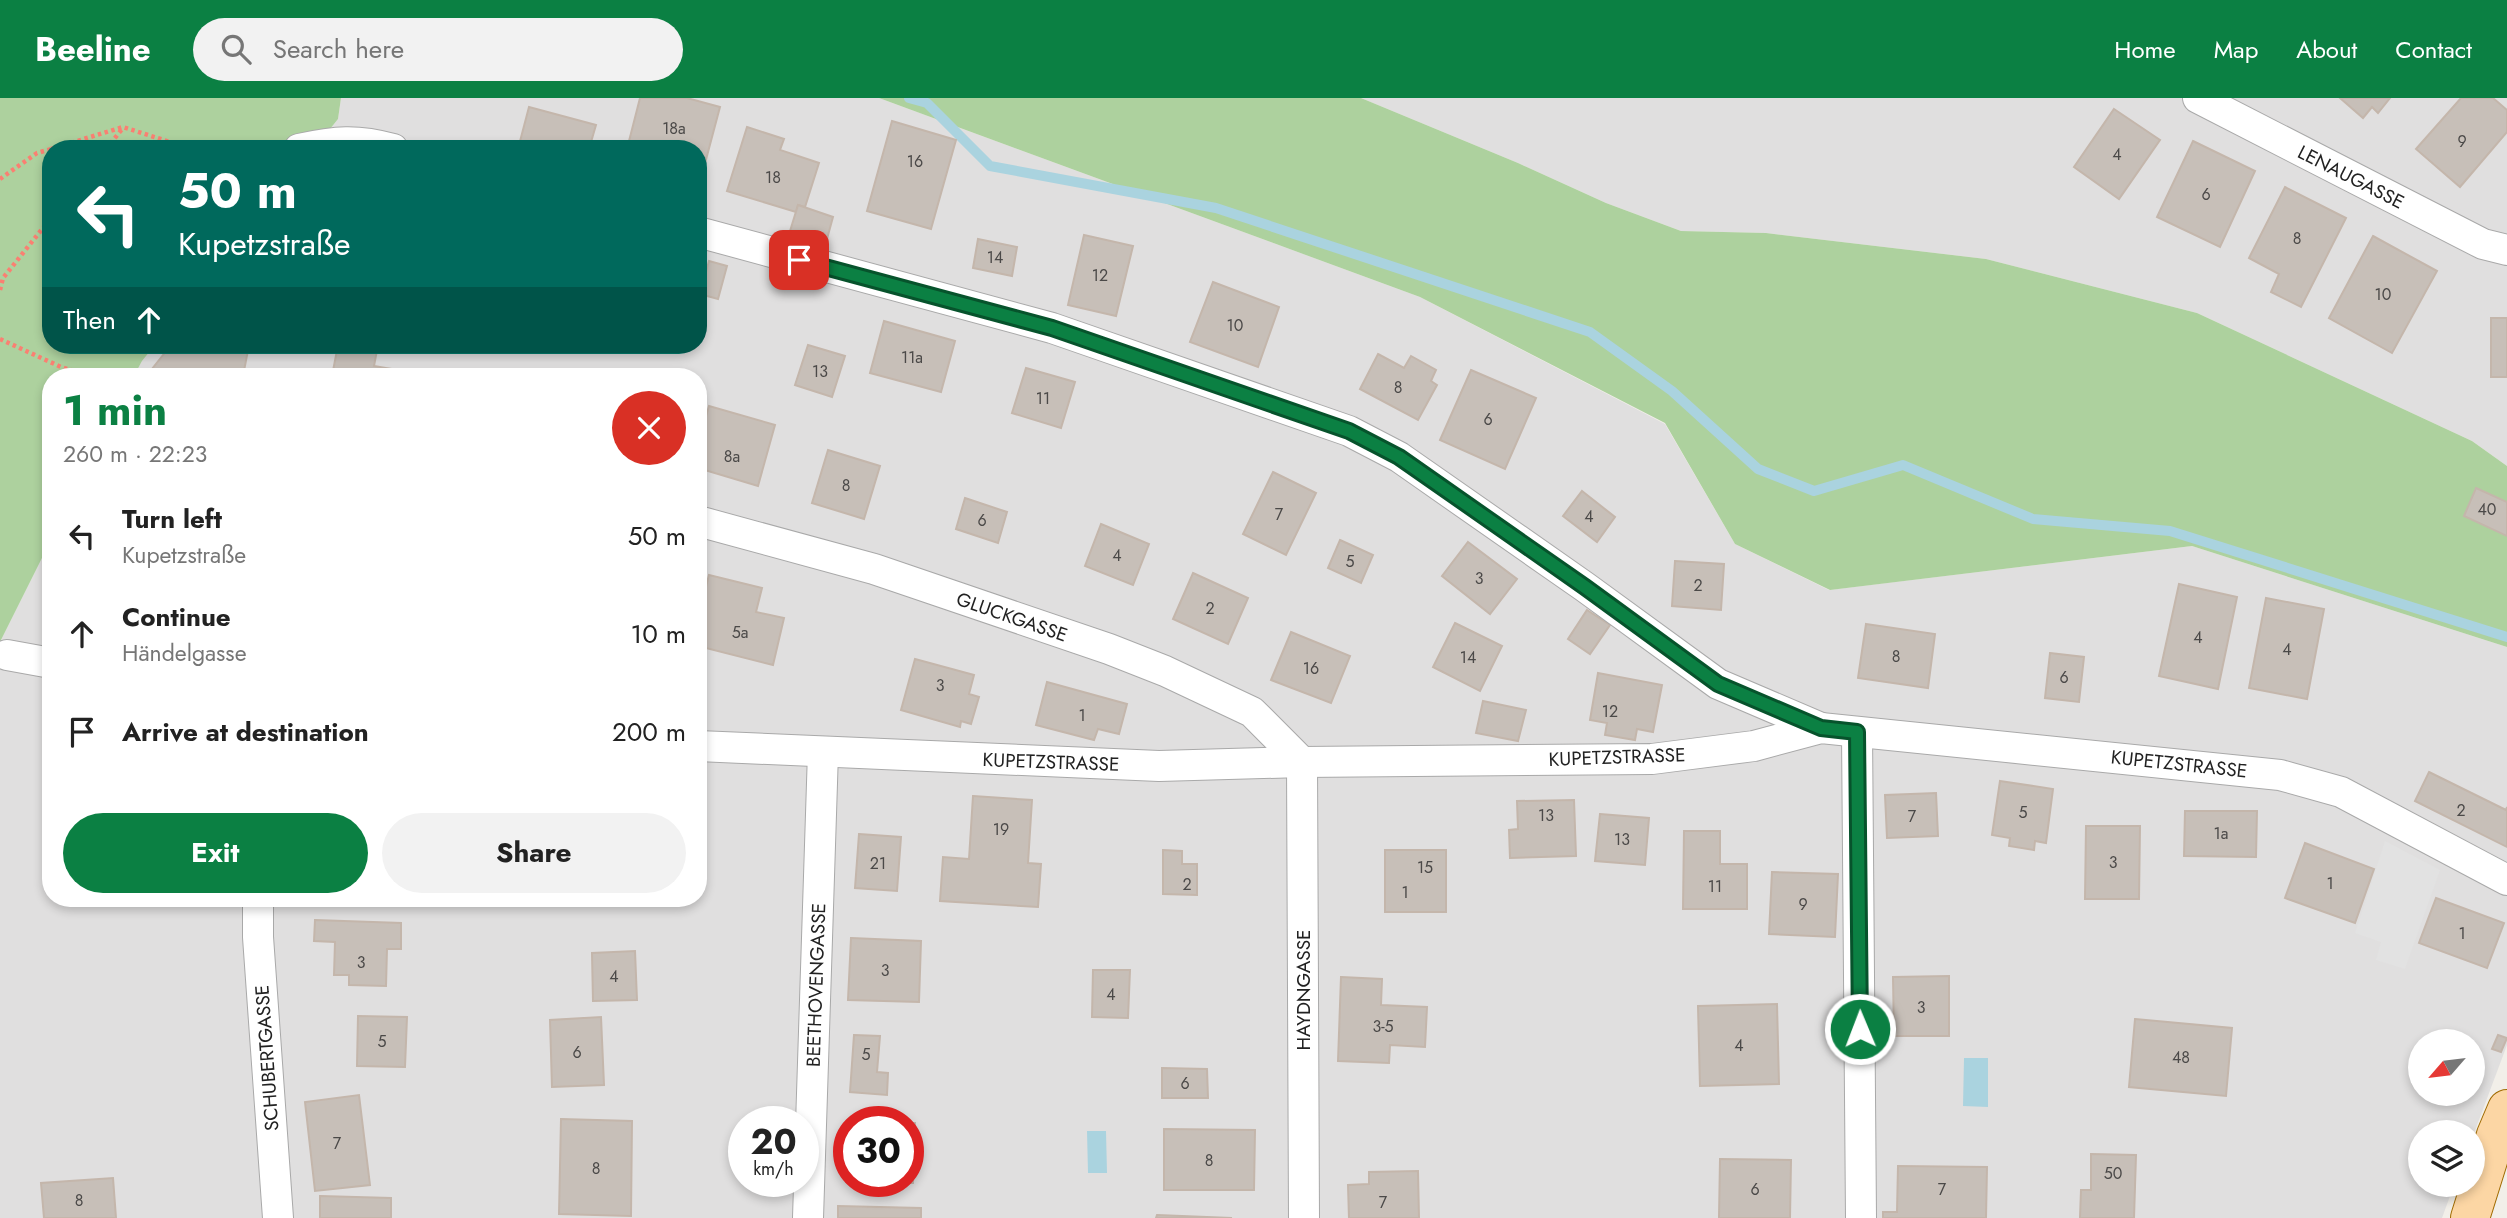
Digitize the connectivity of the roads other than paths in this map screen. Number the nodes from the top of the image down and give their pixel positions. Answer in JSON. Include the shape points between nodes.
{"nodes":[{"id":1,"x":2197,"y":98,"type":"edge"},
{"id":2,"x":707,"y":234,"type":"edge"},
{"id":3,"x":2507,"y":250,"type":"edge"},
{"id":4,"x":707,"y":523,"type":"edge"},
{"id":5,"x":7,"y":655,"type":"dead end"},
{"id":6,"x":42,"y":661,"type":"edge"},
{"id":7,"x":1821,"y":728,"type":"junction"},
{"id":8,"x":1857,"y":732,"type":"junction"},
{"id":9,"x":707,"y":746,"type":"edge"},
{"id":10,"x":823,"y":752,"type":"junction"},
{"id":11,"x":1302,"y":762,"type":"junction"},
{"id":12,"x":2507,"y":880,"type":"edge"},
{"id":13,"x":258,"y":907,"type":"edge"},
{"id":14,"x":2507,"y":1109,"type":"edge"},
{"id":15,"x":278,"y":1218,"type":"edge"},
{"id":16,"x":808,"y":1218,"type":"edge"},
{"id":17,"x":1304,"y":1218,"type":"edge"},
{"id":18,"x":1861,"y":1218,"type":"edge"},
{"id":19,"x":2470,"y":1218,"type":"edge"}],
"edges":[{"from":1,"to":3,"type":"street","name":"LENAUGASSE","via":[[2483,243]]},
{"from":2,"to":7,"type":"street","via":[[1052,328],[1349,431],[1399,457],[1718,684]]},
{"from":4,"to":11,"type":"street","name":"GLUCKGASSE","via":[[874,569],[1165,671],[1252,712]]},
{"from":5,"to":6,"type":"street"},
{"from":7,"to":8,"type":"street","name":"KUPETZSTRASSE"},
{"from":7,"to":11,"type":"street","name":"KUPETZSTRASSE","via":[[1754,746],[1652,759]]},
{"from":8,"to":12,"type":"street","name":"KUPETZSTRASSE","via":[[2280,775],[2341,792]]},
{"from":8,"to":18,"type":"street"},
{"from":9,"to":10,"type":"street","name":"KUPETZSTRASSE"},
{"from":10,"to":11,"type":"street","name":"KUPETZSTRASSE","via":[[1159,766]]},
{"from":10,"to":16,"type":"street","name":"BEETHOVENGASSE"},
{"from":11,"to":17,"type":"street","name":"HAYDNGASSE"},
{"from":13,"to":15,"type":"street","name":"SCHUBERTGASSE"},
{"from":14,"to":19,"type":"main road"}]}
